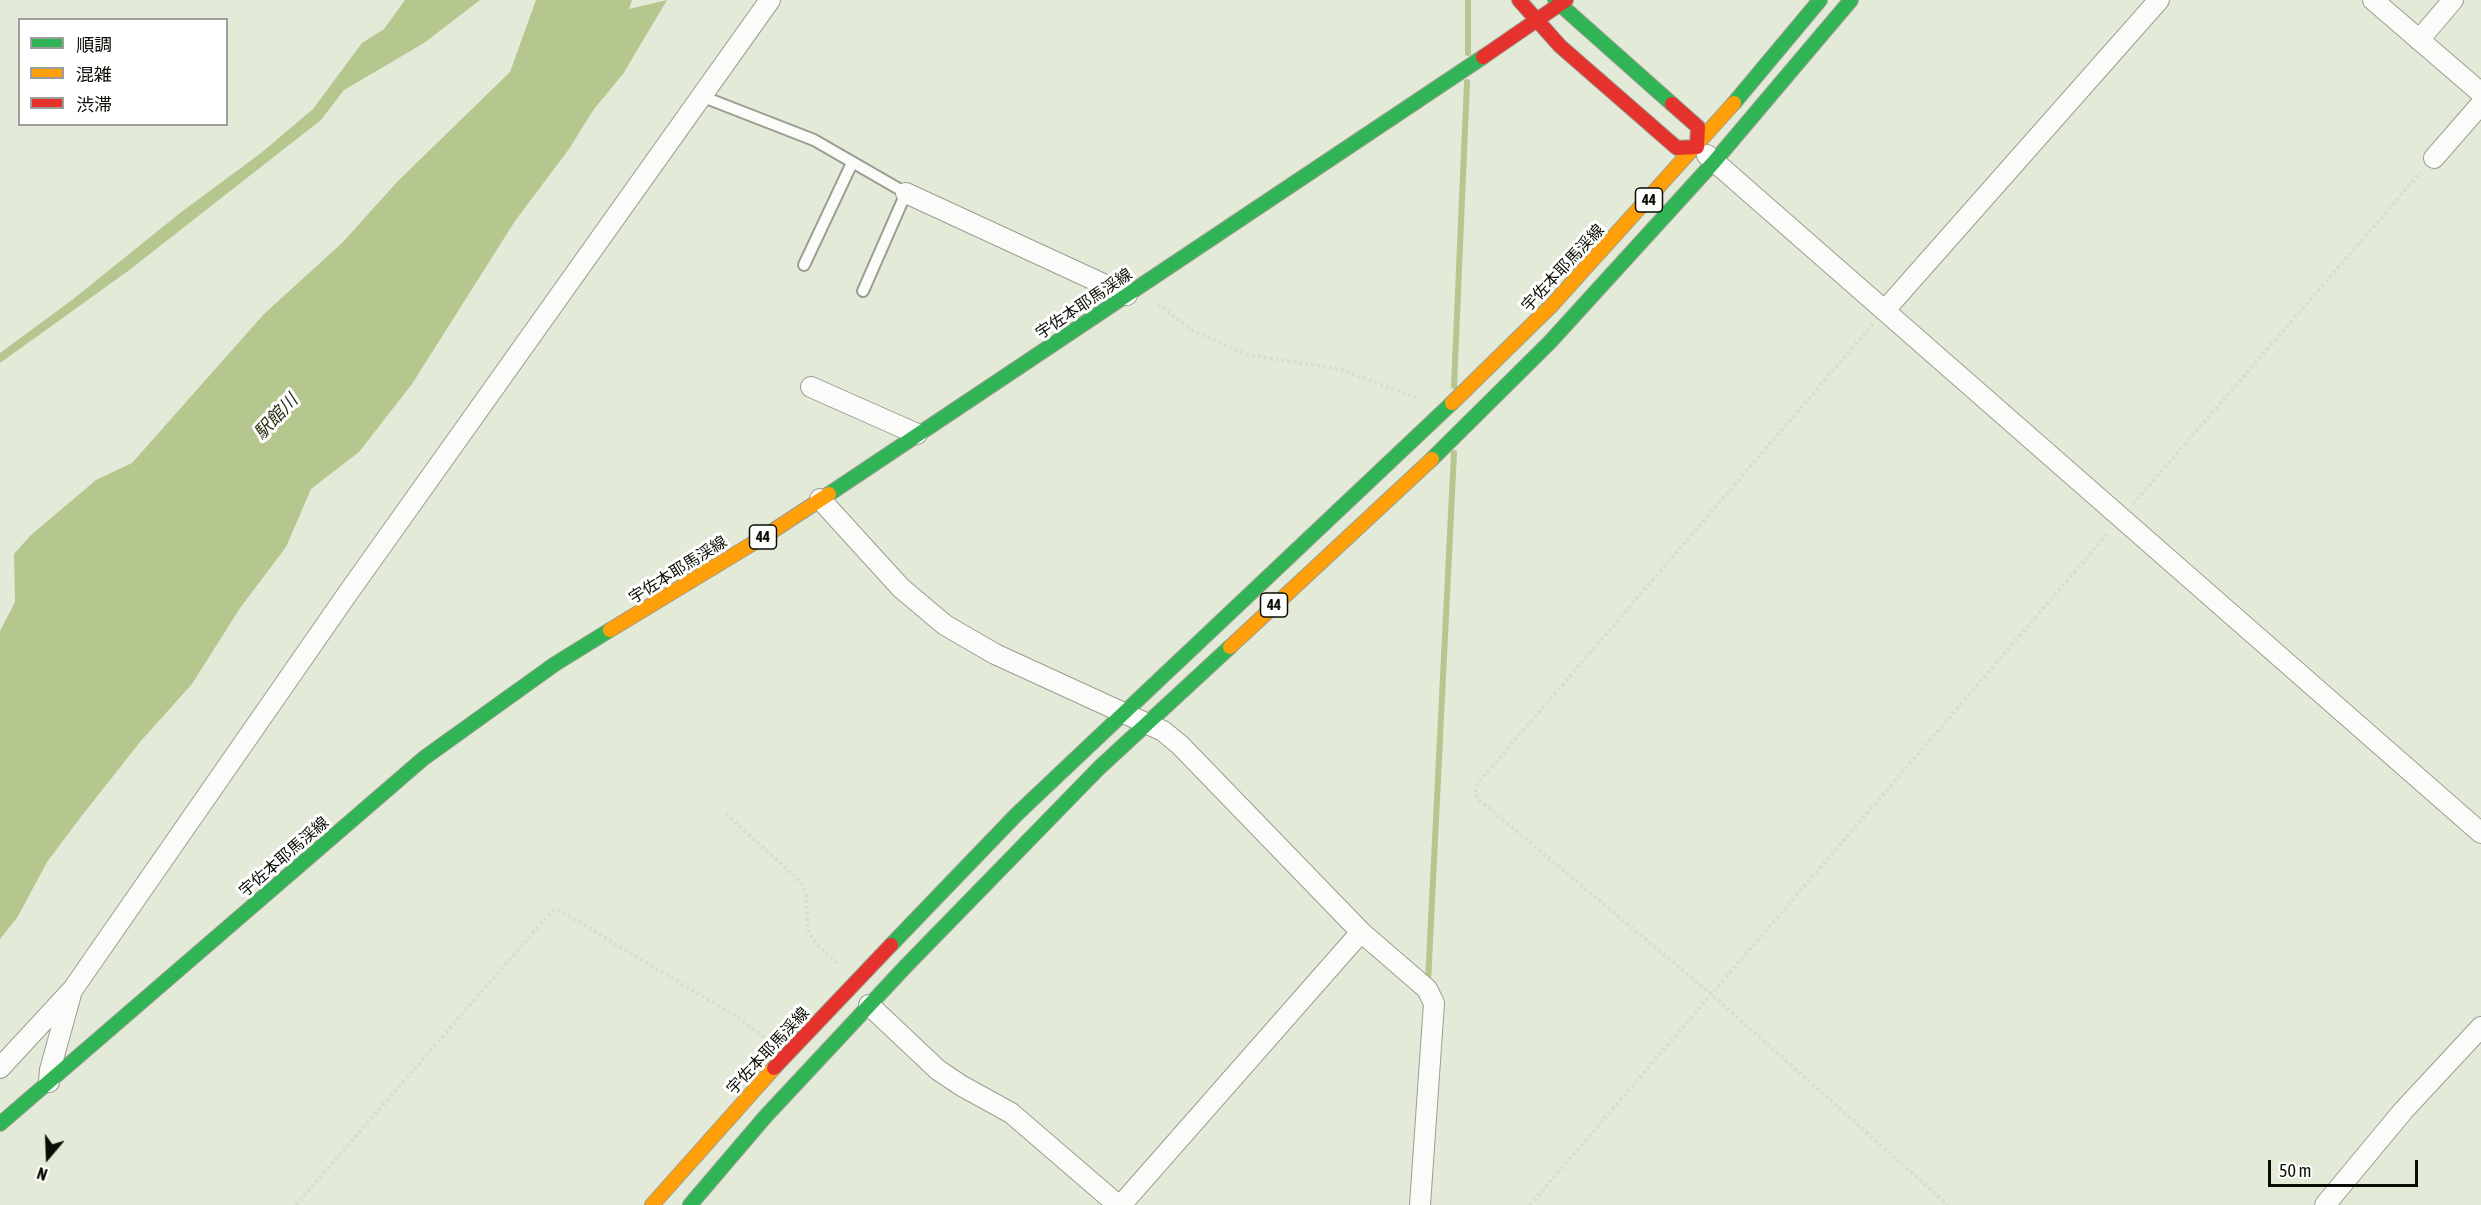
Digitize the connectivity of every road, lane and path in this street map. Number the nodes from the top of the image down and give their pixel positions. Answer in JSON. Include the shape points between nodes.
{"nodes":[{"id":1,"x":770,"y":0,"type":"edge"},
{"id":2,"x":1519,"y":0,"type":"edge"},
{"id":3,"x":1821,"y":0,"type":"edge"},
{"id":4,"x":1851,"y":0,"type":"edge"},
{"id":5,"x":2159,"y":0,"type":"edge"},
{"id":6,"x":2373,"y":0,"type":"edge"},
{"id":7,"x":2453,"y":0,"type":"edge"},
{"id":8,"x":1560,"y":1,"type":"edge"},
{"id":9,"x":1535,"y":21,"type":"junction"},
{"id":10,"x":2420,"y":40,"type":"junction"},
{"id":11,"x":2481,"y":93,"type":"edge"},
{"id":12,"x":701,"y":96,"type":"junction"},
{"id":13,"x":2481,"y":104,"type":"edge"},
{"id":14,"x":1697,"y":147,"type":"junction"},
{"id":15,"x":2434,"y":158,"type":"joint"},
{"id":16,"x":1714,"y":162,"type":"junction"},
{"id":17,"x":852,"y":163,"type":"junction"},
{"id":18,"x":906,"y":193,"type":"junction"},
{"id":19,"x":804,"y":265,"type":"dead end"},
{"id":20,"x":1134,"y":290,"type":"junction"},
{"id":21,"x":863,"y":291,"type":"dead end"},
{"id":22,"x":1885,"y":310,"type":"junction"},
{"id":23,"x":811,"y":387,"type":"dead end"},
{"id":24,"x":1444,"y":411,"type":"junction"},
{"id":25,"x":917,"y":434,"type":"junction"},
{"id":26,"x":820,"y":499,"type":"junction"},
{"id":27,"x":2121,"y":517,"type":"junction"},
{"id":28,"x":1124,"y":713,"type":"junction"},
{"id":29,"x":1147,"y":723,"type":"junction"},
{"id":30,"x":726,"y":814,"type":"dead end"},
{"id":31,"x":2481,"y":833,"type":"edge"},
{"id":32,"x":1361,"y":932,"type":"junction"},
{"id":33,"x":855,"y":982,"type":"junction"},
{"id":34,"x":73,"y":988,"type":"junction"},
{"id":35,"x":1711,"y":994,"type":"junction"},
{"id":36,"x":869,"y":1005,"type":"junction"},
{"id":37,"x":2481,"y":1027,"type":"edge"},
{"id":38,"x":784,"y":1056,"type":"junction"},
{"id":39,"x":0,"y":1068,"type":"edge"},
{"id":40,"x":49,"y":1082,"type":"junction"},
{"id":41,"x":0,"y":1124,"type":"edge"},
{"id":42,"x":296,"y":1205,"type":"edge"},
{"id":43,"x":652,"y":1205,"type":"edge"},
{"id":44,"x":690,"y":1205,"type":"edge"},
{"id":45,"x":1120,"y":1205,"type":"edge"},
{"id":46,"x":1420,"y":1205,"type":"edge"},
{"id":47,"x":1530,"y":1205,"type":"edge"},
{"id":48,"x":1948,"y":1205,"type":"edge"},
{"id":49,"x":2325,"y":1205,"type":"edge"}],
"edges":[{"from":1,"to":12,"type":"street"},
{"from":2,"to":9,"type":"main road"},
{"from":3,"to":14,"type":"main road","name":"宇佐本耶馬渓線","number":"44"},
{"from":4,"to":16,"type":"main road","number":"44"},
{"from":5,"to":22,"type":"street"},
{"from":6,"to":10,"type":"street"},
{"from":7,"to":10,"type":"street"},
{"from":8,"to":9,"type":"main road","name":"宇佐本耶馬渓線","number":"44"},
{"from":8,"to":14,"type":"main road","via":[[1698,126]]},
{"from":9,"to":14,"type":"main road","via":[[1677,147]]},
{"from":9,"to":20,"type":"main road","name":"宇佐本耶馬渓線","number":"44"},
{"from":10,"to":11,"type":"street"},
{"from":12,"to":17,"type":"lane","via":[[814,140]]},
{"from":12,"to":34,"type":"street"},
{"from":13,"to":15,"type":"street"},
{"from":14,"to":16,"type":"street"},
{"from":14,"to":24,"type":"main road","name":"宇佐本耶馬渓線","number":"44","via":[[1588,267]]},
{"from":15,"to":27,"type":"path"},
{"from":16,"to":22,"type":"street"},
{"from":16,"to":29,"type":"main road","number":"44","via":[[1522,370],[1429,462]]},
{"from":17,"to":18,"type":"lane"},
{"from":17,"to":19,"type":"lane"},
{"from":18,"to":20,"type":"street"},
{"from":18,"to":21,"type":"lane"},
{"from":20,"to":24,"type":"path","via":[[1193,331],[1224,346],[1265,359],[1357,374]]},
{"from":20,"to":25,"type":"main road","name":"宇佐本耶馬渓線","number":"44"},
{"from":22,"to":27,"type":"street"},
{"from":22,"to":35,"type":"path","via":[[1478,783],[1475,792],[1478,799]]},
{"from":23,"to":25,"type":"street"},
{"from":24,"to":28,"type":"main road","name":"宇佐本耶馬渓線","number":"44"},
{"from":25,"to":26,"type":"main road","name":"宇佐本耶馬渓線","number":"44"},
{"from":26,"to":28,"type":"street","via":[[901,588],[945,625],[995,654]]},
{"from":26,"to":40,"type":"main road","name":"宇佐本耶馬渓線","number":"44","via":[[555,664],[466,726]]},
{"from":27,"to":31,"type":"street"},
{"from":27,"to":35,"type":"path"},
{"from":28,"to":29,"type":"street"},
{"from":28,"to":33,"type":"main road","name":"宇佐本耶馬渓線","number":"44","via":[[1017,814]]},
{"from":29,"to":32,"type":"street","via":[[1180,745]]},
{"from":29,"to":36,"type":"main road","number":"44","via":[[983,885]]},
{"from":30,"to":33,"type":"path","via":[[801,882],[812,939]]},
{"from":32,"to":45,"type":"street"},
{"from":32,"to":46,"type":"street","via":[[1427,989],[1434,1003]]},
{"from":33,"to":38,"type":"main road","name":"宇佐本耶馬渓線","number":"44"},
{"from":34,"to":39,"type":"street"},
{"from":34,"to":40,"type":"street"},
{"from":35,"to":47,"type":"path"},
{"from":35,"to":48,"type":"path"},
{"from":36,"to":44,"type":"main road","number":"44"},
{"from":36,"to":45,"type":"street","via":[[938,1070],[1011,1113]]},
{"from":37,"to":49,"type":"street","via":[[2389,1126]]},
{"from":38,"to":42,"type":"path","via":[[737,1017],[557,909]]},
{"from":38,"to":43,"type":"main road","name":"宇佐本耶馬渓線","number":"44"},
{"from":40,"to":41,"type":"main road","name":"宇佐本耶馬渓線","number":"44"}]}
